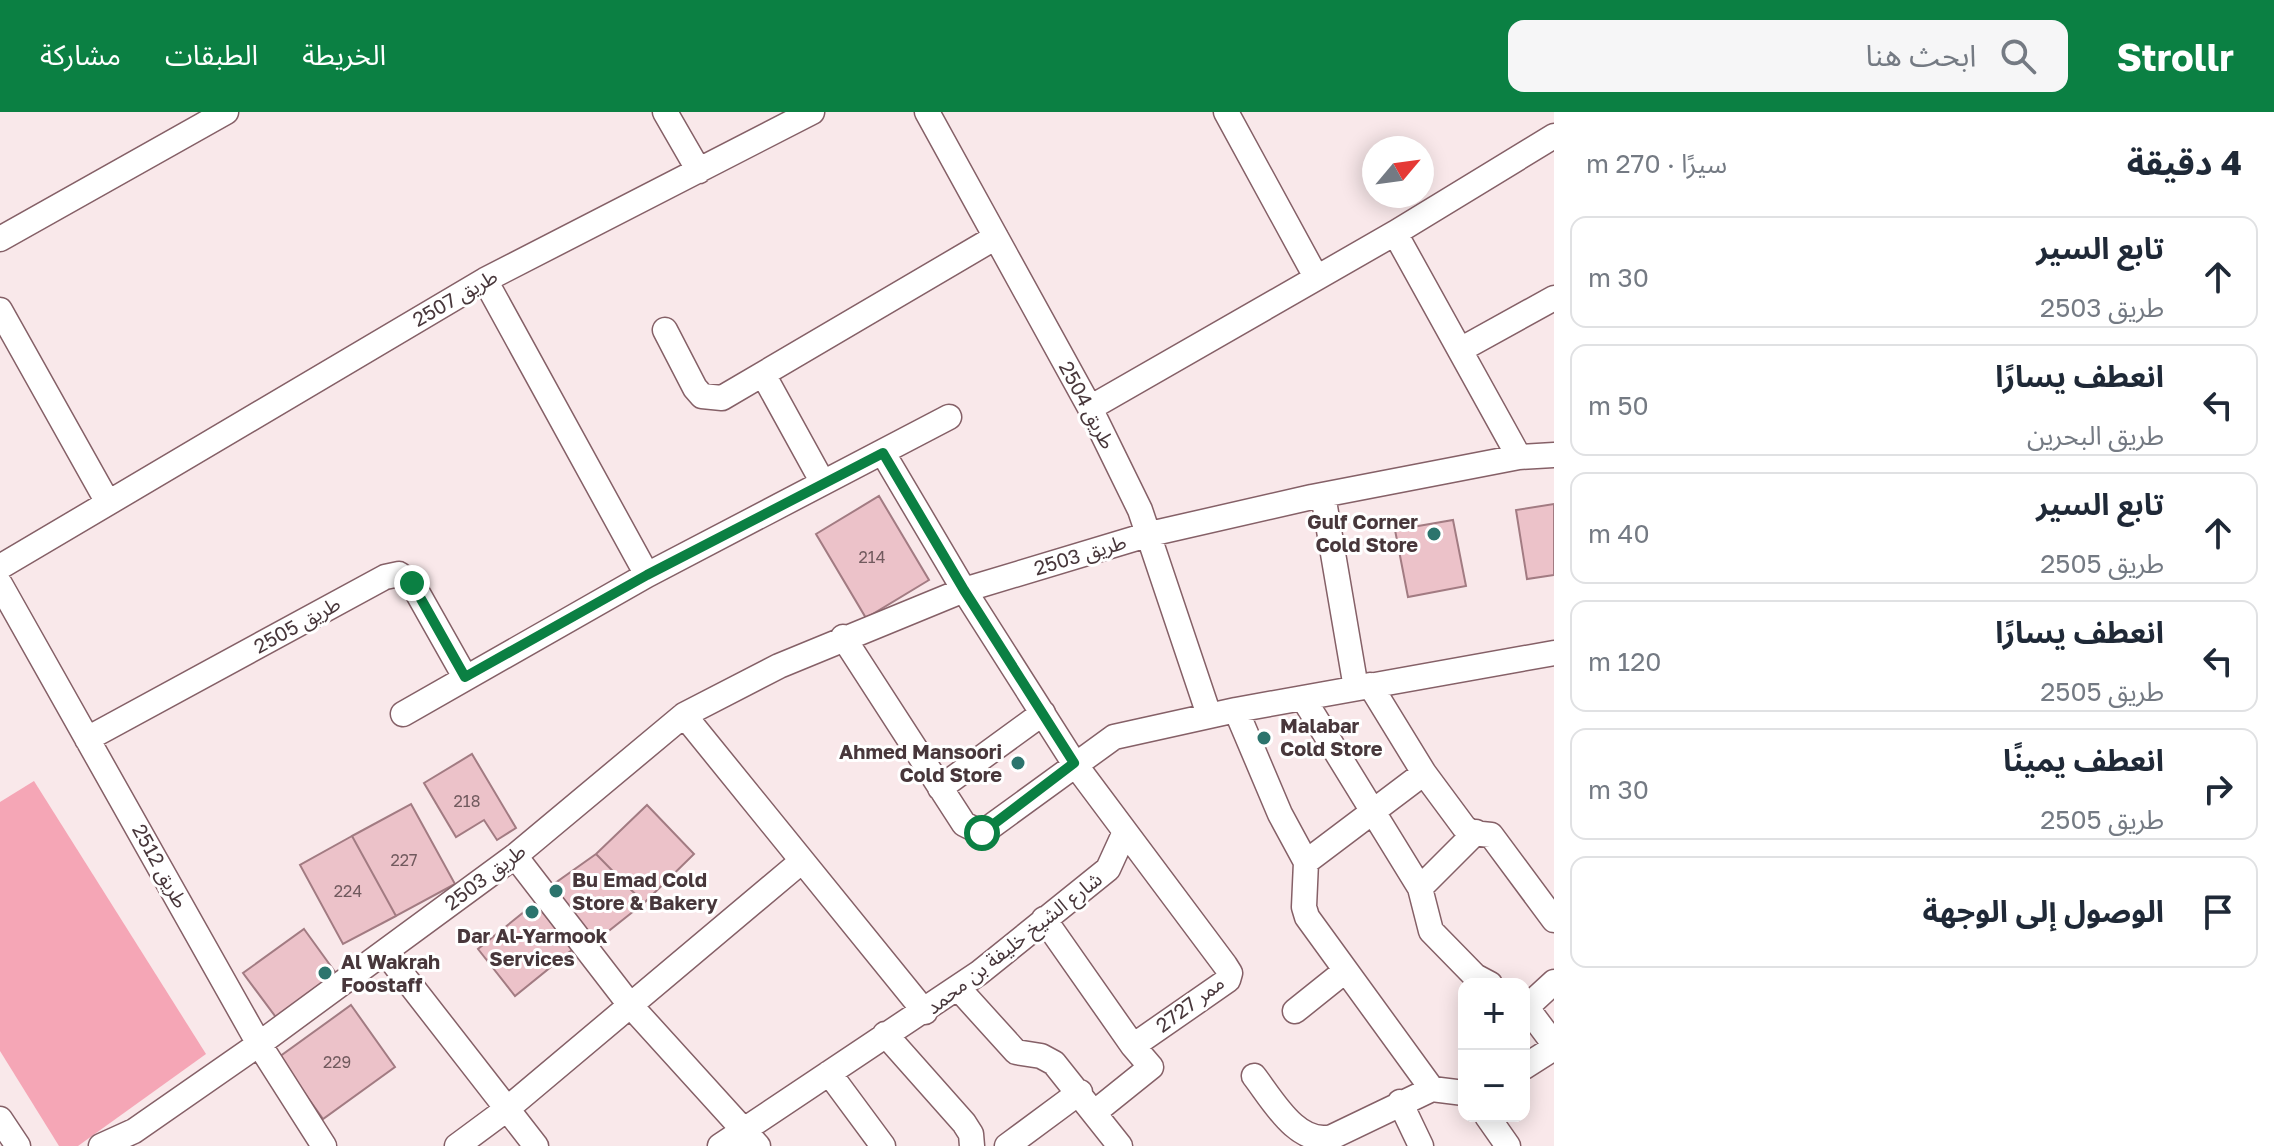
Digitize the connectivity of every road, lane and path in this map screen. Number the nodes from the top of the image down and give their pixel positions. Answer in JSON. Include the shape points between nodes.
{"nodes":[{"id":1,"x":226,"y":112,"type":"edge"},
{"id":2,"x":665,"y":112,"type":"edge"},
{"id":3,"x":812,"y":112,"type":"edge"},
{"id":4,"x":927,"y":112,"type":"edge"},
{"id":5,"x":1226,"y":112,"type":"edge"},
{"id":6,"x":1554,"y":136,"type":"edge"},
{"id":7,"x":699,"y":171,"type":"junction"},
{"id":8,"x":1395,"y":233,"type":"junction"},
{"id":9,"x":996,"y":237,"type":"junction"},
{"id":10,"x":0,"y":239,"type":"edge"},
{"id":11,"x":1316,"y":277,"type":"junction"},
{"id":12,"x":485,"y":280,"type":"junction"},
{"id":13,"x":1554,"y":298,"type":"edge"},
{"id":14,"x":0,"y":310,"type":"edge"},
{"id":15,"x":665,"y":330,"type":"dead end"},
{"id":16,"x":1460,"y":350,"type":"junction"},
{"id":17,"x":763,"y":374,"type":"junction"},
{"id":18,"x":1090,"y":408,"type":"junction"},
{"id":19,"x":949,"y":417,"type":"dead end"},
{"id":20,"x":883,"y":453,"type":"junction"},
{"id":21,"x":1554,"y":455,"type":"edge"},
{"id":22,"x":1519,"y":457,"type":"junction"},
{"id":23,"x":823,"y":483,"type":"junction"},
{"id":24,"x":1323,"y":495,"type":"junction"},
{"id":25,"x":107,"y":501,"type":"junction"},
{"id":26,"x":1150,"y":534,"type":"junction"},
{"id":27,"x":0,"y":567,"type":"edge"},
{"id":28,"x":647,"y":575,"type":"junction"},
{"id":29,"x":0,"y":584,"type":"edge"},
{"id":30,"x":964,"y":590,"type":"junction"},
{"id":31,"x":843,"y":637,"type":"junction"},
{"id":32,"x":1554,"y":653,"type":"edge"},
{"id":33,"x":465,"y":677,"type":"junction"},
{"id":34,"x":1363,"y":687,"type":"junction"},
{"id":35,"x":1303,"y":698,"type":"junction"},
{"id":36,"x":1236,"y":710,"type":"junction"},
{"id":37,"x":1043,"y":713,"type":"junction"},
{"id":38,"x":403,"y":714,"type":"dead end"},
{"id":39,"x":684,"y":715,"type":"junction"},
{"id":40,"x":1209,"y":715,"type":"junction"},
{"id":41,"x":87,"y":739,"type":"junction"},
{"id":42,"x":1074,"y":763,"type":"junction"},
{"id":43,"x":1424,"y":773,"type":"junction"},
{"id":44,"x":940,"y":788,"type":"junction"},
{"id":45,"x":1375,"y":812,"type":"junction"},
{"id":46,"x":1476,"y":832,"type":"junction"},
{"id":47,"x":1124,"y":834,"type":"junction"},
{"id":48,"x":515,"y":856,"type":"junction"},
{"id":49,"x":802,"y":861,"type":"junction"},
{"id":50,"x":1306,"y":862,"type":"junction"},
{"id":51,"x":1420,"y":888,"type":"junction"},
{"id":52,"x":1044,"y":919,"type":"junction"},
{"id":53,"x":1554,"y":920,"type":"edge"},
{"id":54,"x":385,"y":952,"type":"junction"},
{"id":55,"x":1345,"y":971,"type":"junction"},
{"id":56,"x":1479,"y":978,"type":"edge"},
{"id":57,"x":1554,"y":982,"type":"edge"},
{"id":58,"x":959,"y":989,"type":"junction"},
{"id":59,"x":1530,"y":1002,"type":"edge"},
{"id":60,"x":630,"y":1005,"type":"junction"},
{"id":61,"x":1295,"y":1011,"type":"dead end"},
{"id":62,"x":1530,"y":1011,"type":"edge"},
{"id":63,"x":925,"y":1012,"type":"junction"},
{"id":64,"x":885,"y":1034,"type":"junction"},
{"id":65,"x":259,"y":1044,"type":"junction"},
{"id":66,"x":1133,"y":1046,"type":"junction"},
{"id":67,"x":1554,"y":1046,"type":"edge"},
{"id":68,"x":1530,"y":1063,"type":"edge"},
{"id":69,"x":829,"y":1073,"type":"junction"},
{"id":70,"x":1254,"y":1076,"type":"dead end"},
{"id":71,"x":1432,"y":1089,"type":"junction"},
{"id":72,"x":1080,"y":1092,"type":"junction"},
{"id":73,"x":1458,"y":1092,"type":"edge"},
{"id":74,"x":1400,"y":1102,"type":"junction"},
{"id":75,"x":507,"y":1109,"type":"junction"},
{"id":76,"x":1095,"y":1112,"type":"junction"},
{"id":77,"x":0,"y":1119,"type":"edge"},
{"id":78,"x":1491,"y":1122,"type":"edge"},
{"id":79,"x":751,"y":1137,"type":"edge"},
{"id":80,"x":129,"y":1138,"type":"edge"},
{"id":81,"x":972,"y":1145,"type":"edge"},
{"id":82,"x":18,"y":1146,"type":"edge"},
{"id":83,"x":101,"y":1146,"type":"edge"},
{"id":84,"x":324,"y":1146,"type":"edge"},
{"id":85,"x":457,"y":1146,"type":"edge"},
{"id":86,"x":536,"y":1146,"type":"edge"},
{"id":87,"x":720,"y":1146,"type":"edge"},
{"id":88,"x":883,"y":1146,"type":"edge"},
{"id":89,"x":1007,"y":1146,"type":"edge"},
{"id":90,"x":1120,"y":1146,"type":"edge"},
{"id":91,"x":1421,"y":1146,"type":"edge"},
{"id":92,"x":1508,"y":1146,"type":"edge"}],
"edges":[{"from":1,"to":10,"type":"street"},
{"from":2,"to":7,"type":"street"},
{"from":3,"to":7,"type":"street","name":"طريق 2507"},
{"from":4,"to":9,"type":"street","name":"طريق 2504"},
{"from":5,"to":11,"type":"street"},
{"from":6,"to":8,"type":"street"},
{"from":7,"to":12,"type":"street","name":"طريق 2507"},
{"from":8,"to":11,"type":"street"},
{"from":8,"to":16,"type":"street"},
{"from":9,"to":17,"type":"street"},
{"from":9,"to":18,"type":"street","name":"طريق 2504"},
{"from":11,"to":18,"type":"street"},
{"from":12,"to":25,"type":"street","name":"طريق 2507"},
{"from":12,"to":28,"type":"street"},
{"from":13,"to":16,"type":"street"},
{"from":14,"to":25,"type":"street"},
{"from":15,"to":17,"type":"street","via":[[702,396],[722,398]]},
{"from":16,"to":22,"type":"street"},
{"from":17,"to":23,"type":"street"},
{"from":18,"to":26,"type":"street","name":"طريق 2504"},
{"from":19,"to":20,"type":"street"},
{"from":20,"to":23,"type":"street"},
{"from":20,"to":30,"type":"street"},
{"from":21,"to":22,"type":"street","name":"طريق 2503"},
{"from":22,"to":24,"type":"street","name":"طريق 2503"},
{"from":23,"to":28,"type":"street"},
{"from":24,"to":26,"type":"street","name":"طريق 2503"},
{"from":24,"to":34,"type":"street"},
{"from":25,"to":27,"type":"street","name":"طريق 2507"},
{"from":26,"to":30,"type":"street","name":"طريق 2503"},
{"from":26,"to":40,"type":"street","name":"طريق 2504"},
{"from":28,"to":33,"type":"street"},
{"from":29,"to":41,"type":"street","name":"طريق 2512"},
{"from":30,"to":31,"type":"street","name":"طريق 2503"},
{"from":30,"to":37,"type":"street"},
{"from":31,"to":39,"type":"street","name":"طريق 2503"},
{"from":31,"to":44,"type":"street"},
{"from":32,"to":34,"type":"street"},
{"from":33,"to":38,"type":"street"},
{"from":33,"to":41,"type":"street","name":"طريق 2505","via":[[412,583],[399,574]]},
{"from":34,"to":35,"type":"street"},
{"from":34,"to":43,"type":"street"},
{"from":35,"to":36,"type":"street"},
{"from":35,"to":45,"type":"street"},
{"from":36,"to":40,"type":"street"},
{"from":36,"to":50,"type":"street"},
{"from":37,"to":42,"type":"street"},
{"from":37,"to":44,"type":"street"},
{"from":39,"to":48,"type":"street","name":"طريق 2503"},
{"from":39,"to":49,"type":"street"},
{"from":40,"to":42,"type":"street","via":[[1114,737]]},
{"from":41,"to":65,"type":"street","name":"طريق 2512"},
{"from":42,"to":44,"type":"street","via":[[982,833],[964,824]]},
{"from":42,"to":47,"type":"street"},
{"from":43,"to":45,"type":"street"},
{"from":43,"to":46,"type":"street","via":[[1464,827]]},
{"from":45,"to":50,"type":"street"},
{"from":45,"to":51,"type":"street"},
{"from":46,"to":51,"type":"street"},
{"from":46,"to":53,"type":"street","via":[[1491,835]]},
{"from":47,"to":52,"type":"street","name":"شارع الشيخ خليفة بن محمد","via":[[1108,869]]},
{"from":47,"to":66,"type":"street","name":"ممر 2727","via":[[1230,973],[1196,1005]]},
{"from":48,"to":54,"type":"street","name":"طريق 2503"},
{"from":48,"to":60,"type":"street"},
{"from":49,"to":60,"type":"street"},
{"from":49,"to":63,"type":"street"},
{"from":50,"to":55,"type":"street","via":[[1307,917]]},
{"from":51,"to":56,"type":"street","via":[[1431,931]]},
{"from":52,"to":58,"type":"street","name":"شارع الشيخ خليفة بن محمد"},
{"from":52,"to":66,"type":"street"},
{"from":54,"to":65,"type":"street","name":"طريق 2503"},
{"from":54,"to":75,"type":"street"},
{"from":55,"to":61,"type":"street"},
{"from":55,"to":71,"type":"street"},
{"from":57,"to":59,"type":"street"},
{"from":58,"to":63,"type":"street","name":"شارع الشيخ خليفة بن محمد"},
{"from":58,"to":72,"type":"street","via":[[1016,1052],[1054,1063]]},
{"from":60,"to":75,"type":"street"},
{"from":60,"to":79,"type":"street"},
{"from":62,"to":67,"type":"street"},
{"from":63,"to":64,"type":"street","name":"شارع الشيخ خليفة بن محمد"},
{"from":64,"to":69,"type":"street","name":"شارع الشيخ خليفة بن محمد"},
{"from":64,"to":81,"type":"street","via":[[964,1123]]},
{"from":65,"to":80,"type":"street","name":"طريق 2503"},
{"from":65,"to":84,"type":"street","name":"طريق 2512"},
{"from":66,"to":76,"type":"street","via":[[1151,1067]]},
{"from":67,"to":68,"type":"street"},
{"from":69,"to":79,"type":"street","name":"شارع الشيخ خليفة بن محمد"},
{"from":69,"to":88,"type":"street"},
{"from":70,"to":74,"type":"street","via":[[1298,1132],[1314,1140],[1332,1137]]},
{"from":71,"to":73,"type":"street"},
{"from":71,"to":74,"type":"street"},
{"from":72,"to":76,"type":"street"},
{"from":72,"to":89,"type":"street"},
{"from":74,"to":91,"type":"street"},
{"from":75,"to":85,"type":"street"},
{"from":75,"to":86,"type":"street"},
{"from":76,"to":90,"type":"street"},
{"from":77,"to":82,"type":"street"},
{"from":78,"to":92,"type":"street"},
{"from":79,"to":87,"type":"street","name":"شارع الشيخ خليفة بن محمد"},
{"from":80,"to":83,"type":"street","name":"طريق 2503"}]}
